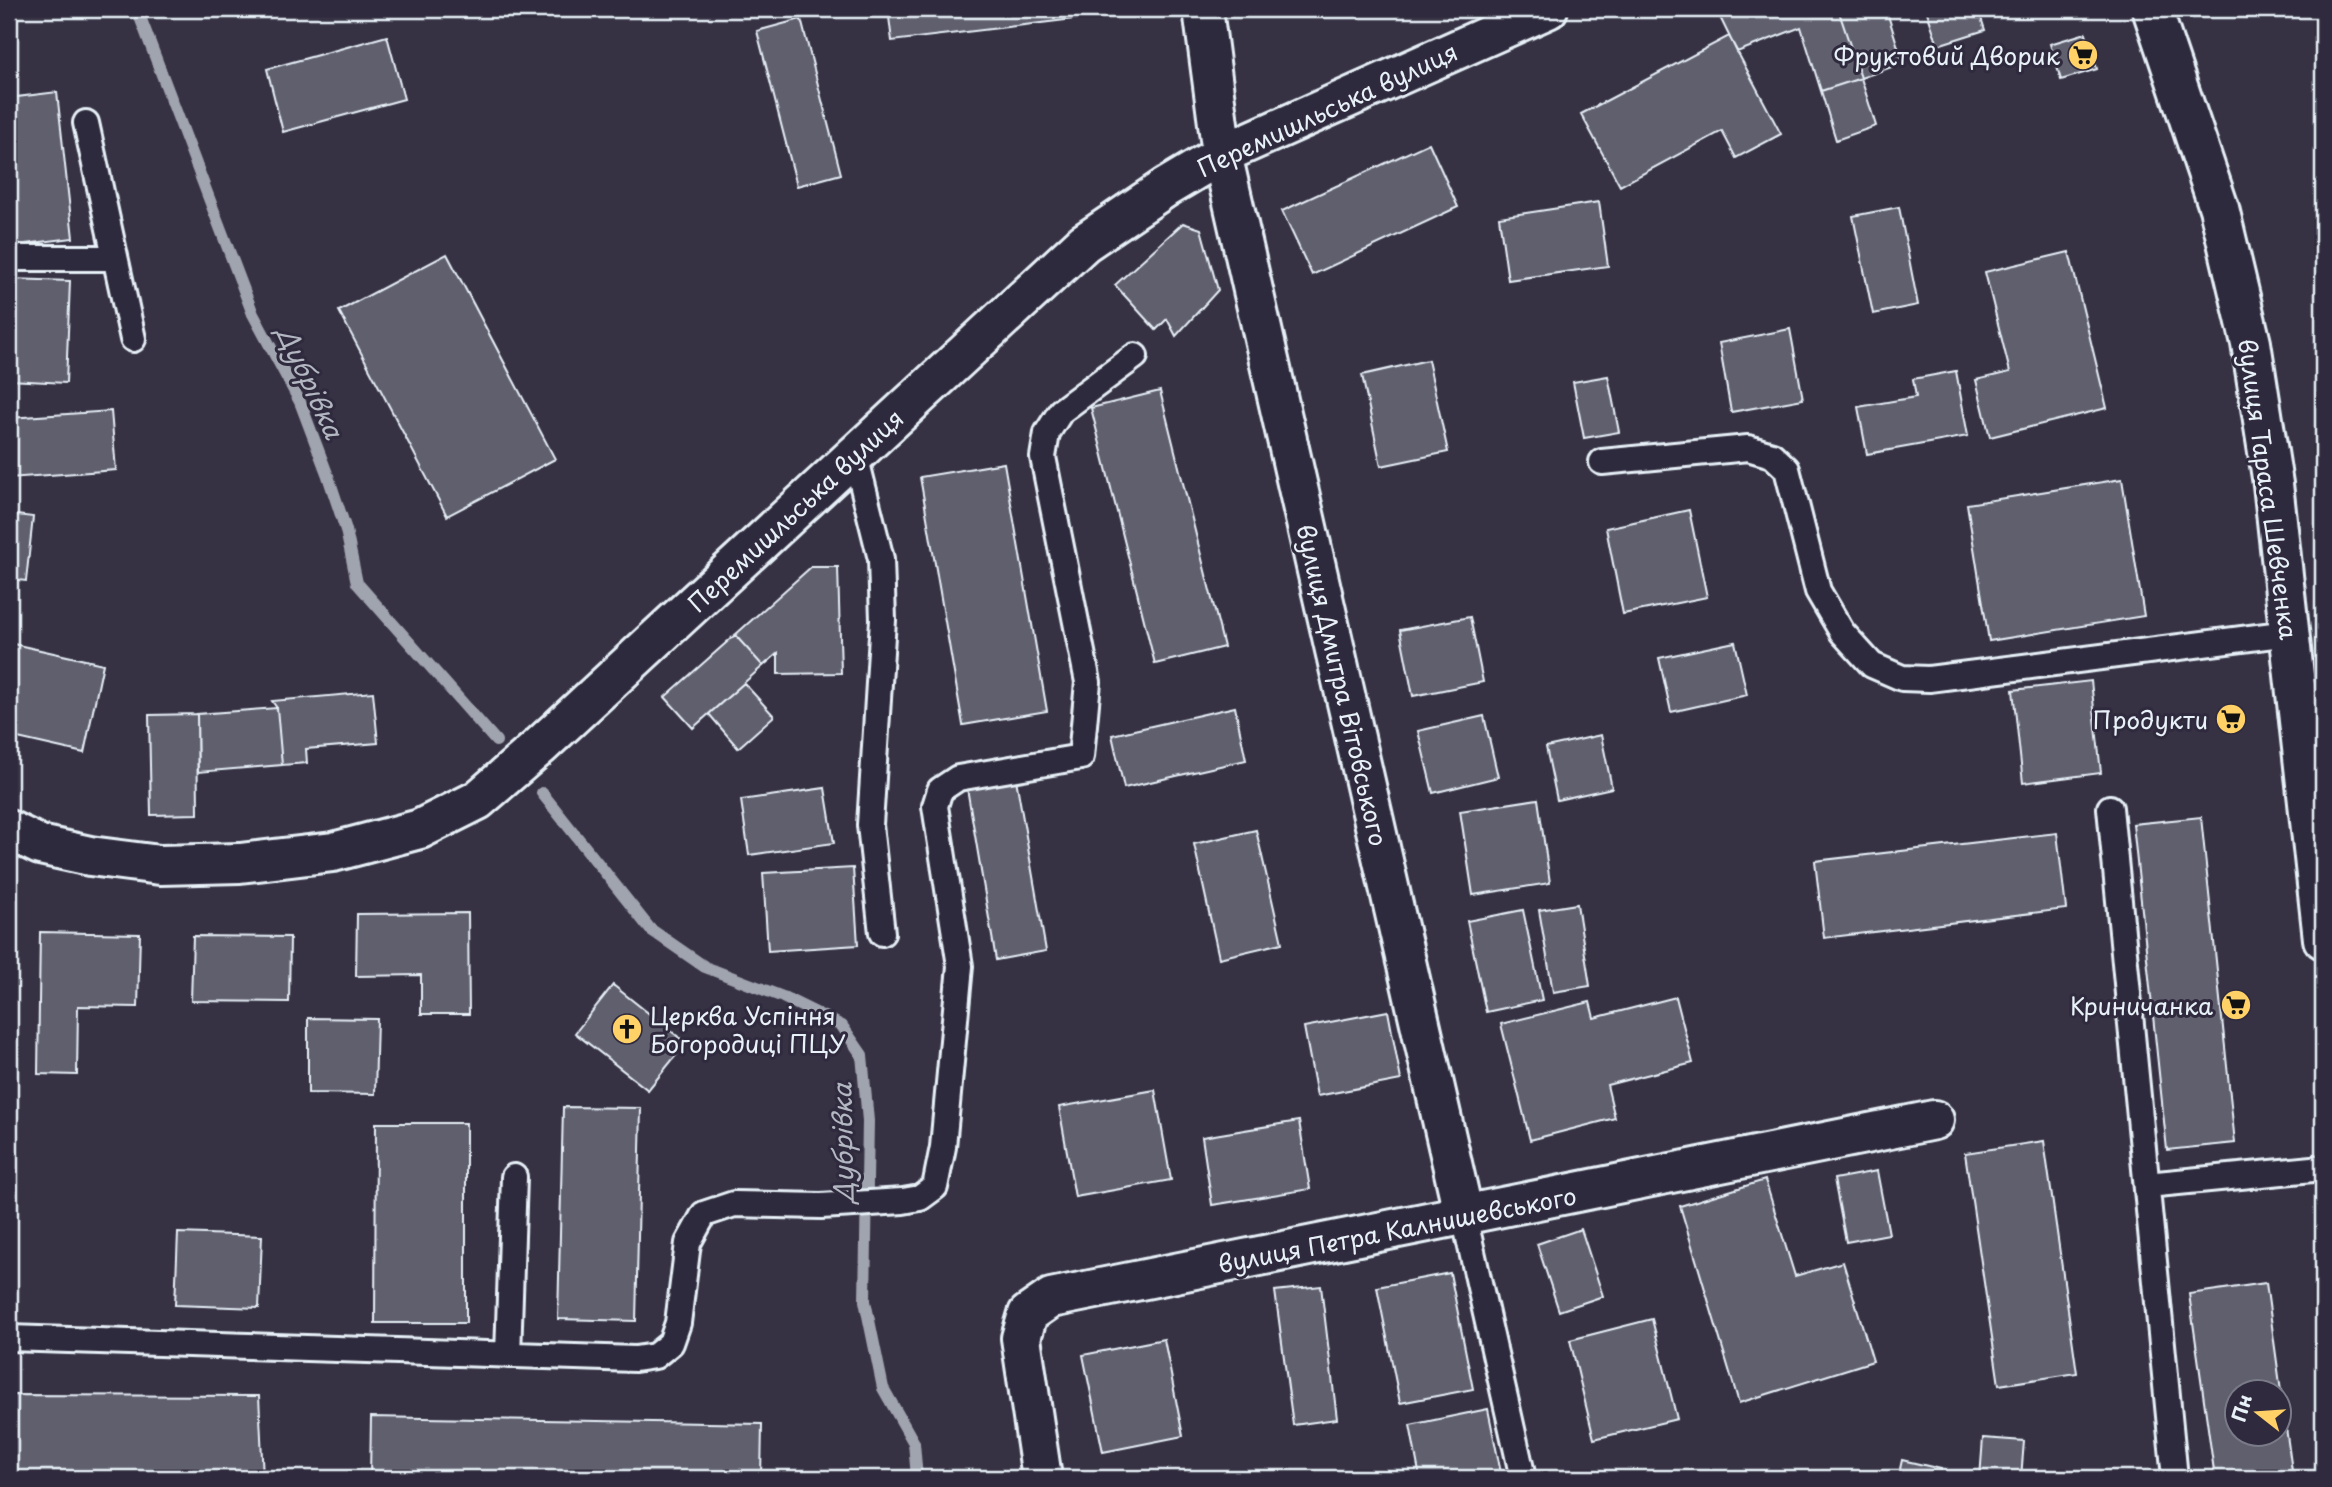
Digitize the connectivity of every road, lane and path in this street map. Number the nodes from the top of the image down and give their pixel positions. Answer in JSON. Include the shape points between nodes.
{"nodes":[{"id":1,"x":1203,"y":9,"type":"edge"},
{"id":2,"x":1548,"y":9,"type":"edge"},
{"id":3,"x":2152,"y":9,"type":"edge"},
{"id":4,"x":86,"y":123,"type":"dead end"},
{"id":5,"x":1222,"y":154,"type":"junction"},
{"id":6,"x":9,"y":258,"type":"edge"},
{"id":7,"x":114,"y":258,"type":"junction"},
{"id":8,"x":133,"y":339,"type":"dead end"},
{"id":9,"x":1135,"y":356,"type":"dead end"},
{"id":10,"x":855,"y":455,"type":"junction"},
{"id":11,"x":1602,"y":462,"type":"dead end"},
{"id":12,"x":2289,"y":633,"type":"junction"},
{"id":13,"x":2110,"y":808,"type":"dead end"},
{"id":14,"x":9,"y":830,"type":"edge"},
{"id":15,"x":2318,"y":849,"type":"edge"},
{"id":16,"x":882,"y":933,"type":"dead end"},
{"id":17,"x":2323,"y":939,"type":"edge"},
{"id":18,"x":1934,"y":1120,"type":"dead end"},
{"id":19,"x":2323,"y":1168,"type":"edge"},
{"id":20,"x":514,"y":1177,"type":"dead end"},
{"id":21,"x":2147,"y":1185,"type":"junction"},
{"id":22,"x":1464,"y":1216,"type":"junction"},
{"id":23,"x":9,"y":1338,"type":"edge"},
{"id":24,"x":508,"y":1355,"type":"junction"},
{"id":25,"x":1042,"y":1478,"type":"edge"},
{"id":26,"x":1523,"y":1478,"type":"edge"},
{"id":27,"x":2175,"y":1478,"type":"edge"}],
"edges":[{"from":1,"to":5,"type":"main road","name":"вулиця Дмитра Вітовського"},
{"from":2,"to":5,"type":"main road","name":"Перемишльська вулиця"},
{"from":3,"to":12,"type":"main road","name":"вулиця Тараса Шевченка","via":[[2219,208],[2251,342]]},
{"from":4,"to":7,"type":"lane"},
{"from":5,"to":10,"type":"main road","name":"Перемишльська вулиця","via":[[1084,243]]},
{"from":5,"to":22,"type":"main road","name":"вулиця Дмитра Вітовського"},
{"from":6,"to":7,"type":"lane"},
{"from":7,"to":8,"type":"lane"},
{"from":9,"to":24,"type":"lane","via":[[1061,411],[1047,433],[1043,457],[1088,682],[1081,757],[958,778],[940,790],[934,806],[960,966],[935,1187],[920,1198],[903,1201],[821,1206],[734,1204],[704,1214],[688,1242],[678,1323],[671,1343],[655,1356]]},
{"from":10,"to":14,"type":"main road","name":"Перемишльська вулиця","via":[[478,800],[420,828],[333,852],[240,863],[160,865],[40,845]]},
{"from":10,"to":16,"type":"lane","via":[[881,559],[883,620],[870,825]]},
{"from":11,"to":12,"type":"lane","via":[[1748,448],[1772,455],[1787,469],[1818,591],[1842,632],[1872,665],[1902,678],[1928,679]]},
{"from":12,"to":15,"type":"main road","name":"вулиця Тараса Шевченка"},
{"from":13,"to":21,"type":"lane"},
{"from":15,"to":17,"type":"main road","name":"вулиця Тараса Шевченка"},
{"from":18,"to":22,"type":"main road","name":"вулиця Петра Калнишевського"},
{"from":19,"to":21,"type":"lane"},
{"from":20,"to":24,"type":"lane"},
{"from":21,"to":27,"type":"lane"},
{"from":22,"to":25,"type":"main road","name":"вулиця Петра Калнишевського","via":[[1051,1298],[1028,1314],[1021,1338]]},
{"from":22,"to":26,"type":"lane"},
{"from":23,"to":24,"type":"lane"}]}
